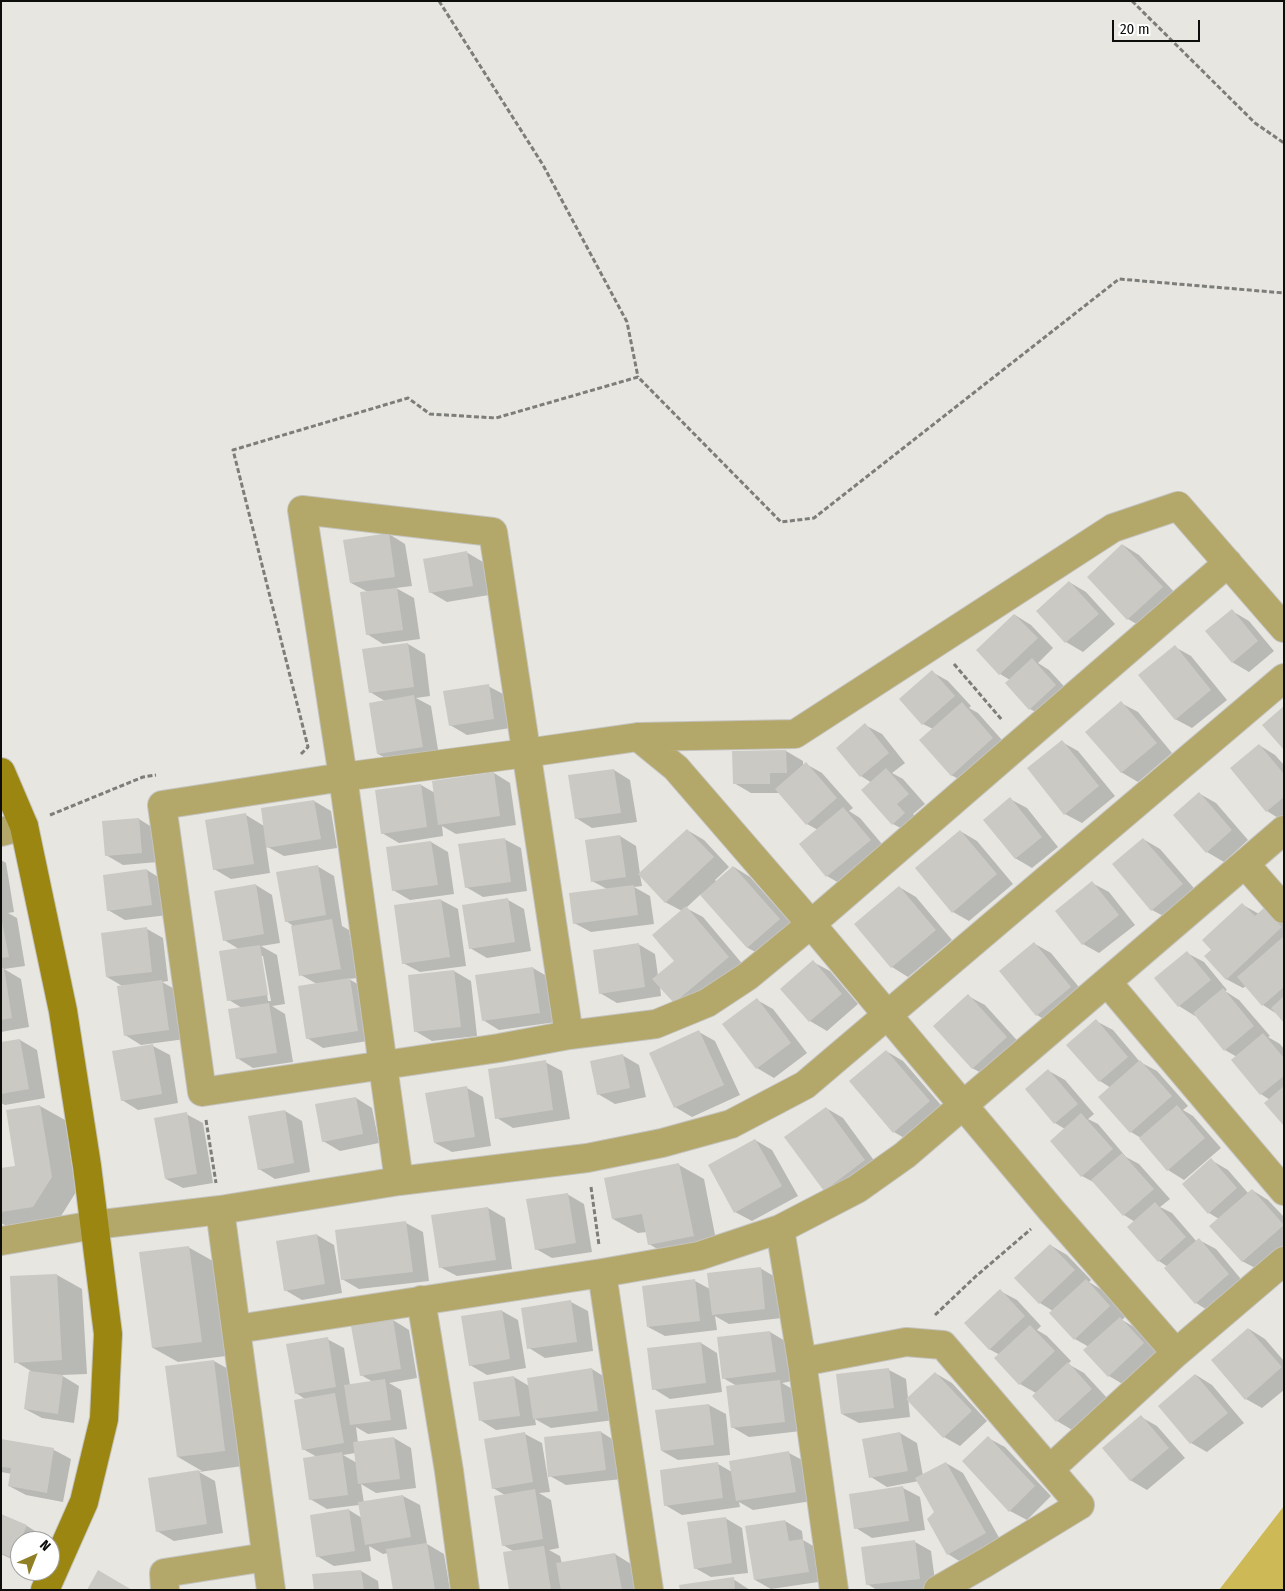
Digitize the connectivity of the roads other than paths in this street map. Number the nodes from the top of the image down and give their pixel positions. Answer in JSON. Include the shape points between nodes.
{"nodes":[{"id":1,"x":1228,"y":563,"type":"junction"},
{"id":2,"x":1284,"y":628,"type":"edge"},
{"id":3,"x":1284,"y":678,"type":"edge"},
{"id":4,"x":638,"y":737,"type":"junction"},
{"id":5,"x":526,"y":753,"type":"junction"},
{"id":6,"x":1,"y":772,"type":"edge"},
{"id":7,"x":342,"y":777,"type":"junction"},
{"id":8,"x":13,"y":829,"type":"edge"},
{"id":9,"x":1284,"y":830,"type":"edge"},
{"id":10,"x":1245,"y":864,"type":"junction"},
{"id":11,"x":1284,"y":909,"type":"edge"},
{"id":12,"x":811,"y":924,"type":"junction"},
{"id":13,"x":1107,"y":982,"type":"junction"},
{"id":14,"x":888,"y":1015,"type":"junction"},
{"id":15,"x":568,"y":1035,"type":"junction"},
{"id":16,"x":382,"y":1065,"type":"junction"},
{"id":17,"x":963,"y":1105,"type":"junction"},
{"id":18,"x":399,"y":1181,"type":"junction"},
{"id":19,"x":1284,"y":1191,"type":"edge"},
{"id":20,"x":220,"y":1210,"type":"junction"},
{"id":21,"x":94,"y":1225,"type":"junction"},
{"id":22,"x":780,"y":1229,"type":"junction"},
{"id":23,"x":1,"y":1241,"type":"edge"},
{"id":24,"x":1284,"y":1261,"type":"edge"},
{"id":25,"x":602,"y":1273,"type":"junction"},
{"id":26,"x":421,"y":1300,"type":"junction"},
{"id":27,"x":237,"y":1329,"type":"junction"},
{"id":28,"x":1176,"y":1353,"type":"junction"},
{"id":29,"x":802,"y":1362,"type":"junction"},
{"id":30,"x":1050,"y":1469,"type":"junction"},
{"id":31,"x":266,"y":1557,"type":"junction"},
{"id":32,"x":45,"y":1590,"type":"edge"},
{"id":33,"x":165,"y":1590,"type":"edge"},
{"id":34,"x":271,"y":1590,"type":"edge"},
{"id":35,"x":465,"y":1590,"type":"edge"},
{"id":36,"x":650,"y":1590,"type":"edge"},
{"id":37,"x":834,"y":1590,"type":"edge"},
{"id":38,"x":938,"y":1590,"type":"edge"}],
"edges":[{"from":1,"to":2,"type":"street"},
{"from":1,"to":4,"type":"street","via":[[1178,506],[1113,528],[795,734]]},
{"from":1,"to":12,"type":"street"},
{"from":3,"to":14,"type":"street"},
{"from":4,"to":5,"type":"street"},
{"from":4,"to":12,"type":"street","via":[[676,768]]},
{"from":5,"to":7,"type":"street"},
{"from":5,"to":7,"type":"street","via":[[493,532],[302,510]]},
{"from":5,"to":15,"type":"street"},
{"from":6,"to":8,"type":"street"},
{"from":7,"to":16,"type":"street"},
{"from":7,"to":16,"type":"street","via":[[162,805],[202,1092]]},
{"from":8,"to":21,"type":"street","via":[[63,1011]]},
{"from":9,"to":10,"type":"street"},
{"from":10,"to":11,"type":"street"},
{"from":10,"to":13,"type":"street"},
{"from":12,"to":14,"type":"street"},
{"from":12,"to":15,"type":"street","via":[[748,976],[707,1003],[656,1024]]},
{"from":13,"to":17,"type":"street"},
{"from":13,"to":19,"type":"street"},
{"from":14,"to":17,"type":"street"},
{"from":14,"to":18,"type":"street","via":[[805,1085],[731,1124],[662,1143],[587,1158]]},
{"from":15,"to":16,"type":"street"},
{"from":16,"to":18,"type":"street"},
{"from":17,"to":22,"type":"street","via":[[905,1155],[857,1189]]},
{"from":17,"to":28,"type":"street"},
{"from":18,"to":20,"type":"street"},
{"from":20,"to":21,"type":"street"},
{"from":20,"to":27,"type":"street"},
{"from":21,"to":23,"type":"street"},
{"from":21,"to":32,"type":"street","via":[[108,1334],[104,1419],[84,1502]]},
{"from":22,"to":25,"type":"street","via":[[699,1256]]},
{"from":22,"to":29,"type":"street"},
{"from":24,"to":28,"type":"street"},
{"from":25,"to":26,"type":"street"},
{"from":25,"to":36,"type":"street"},
{"from":26,"to":27,"type":"street"},
{"from":26,"to":35,"type":"street"},
{"from":27,"to":31,"type":"street"},
{"from":28,"to":30,"type":"street"},
{"from":29,"to":30,"type":"street","via":[[906,1342],[943,1345]]},
{"from":29,"to":37,"type":"street"},
{"from":30,"to":38,"type":"street","via":[[1080,1505]]},
{"from":31,"to":33,"type":"street","via":[[164,1573]]},
{"from":31,"to":34,"type":"street"}]}
